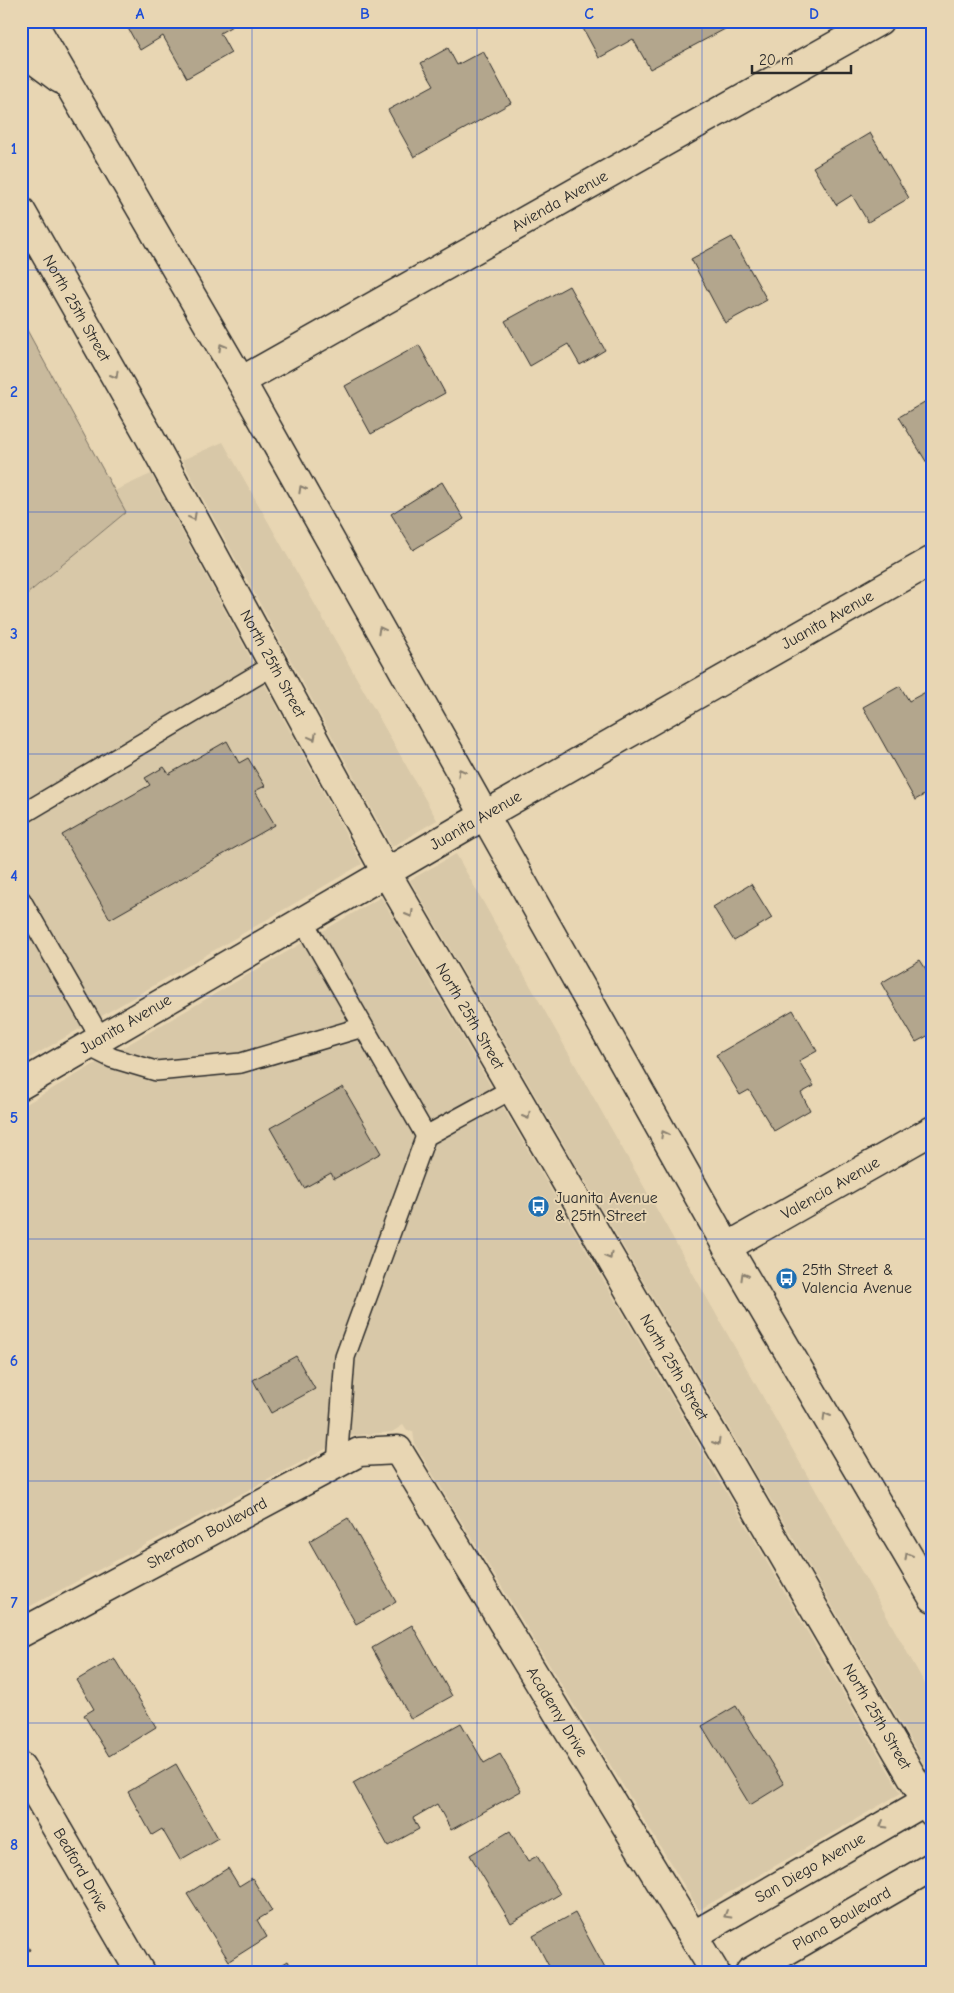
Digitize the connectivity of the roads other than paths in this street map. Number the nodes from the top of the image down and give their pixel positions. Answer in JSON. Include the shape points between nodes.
{"nodes":[{"id":1,"x":32,"y":21,"type":"edge"},
{"id":2,"x":879,"y":21,"type":"edge"},
{"id":3,"x":21,"y":50,"type":"edge"},
{"id":4,"x":69,"y":86,"type":"junction"},
{"id":5,"x":21,"y":211,"type":"edge"},
{"id":6,"x":241,"y":380,"type":"junction"},
{"id":7,"x":933,"y":560,"type":"edge"},
{"id":8,"x":274,"y":665,"type":"junction"},
{"id":9,"x":485,"y":814,"type":"junction"},
{"id":10,"x":21,"y":815,"type":"edge"},
{"id":11,"x":386,"y":872,"type":"junction"},
{"id":12,"x":21,"y":900,"type":"edge"},
{"id":13,"x":303,"y":921,"type":"junction"},
{"id":14,"x":363,"y":1027,"type":"junction"},
{"id":15,"x":95,"y":1042,"type":"junction"},
{"id":16,"x":21,"y":1085,"type":"edge"},
{"id":17,"x":512,"y":1089,"type":"junction"},
{"id":18,"x":933,"y":1130,"type":"edge"},
{"id":19,"x":426,"y":1136,"type":"junction"},
{"id":20,"x":727,"y":1247,"type":"junction"},
{"id":21,"x":398,"y":1450,"type":"joint"},
{"id":22,"x":337,"y":1464,"type":"junction"},
{"id":23,"x":933,"y":1598,"type":"edge"},
{"id":24,"x":21,"y":1633,"type":"edge"},
{"id":25,"x":21,"y":1767,"type":"edge"},
{"id":26,"x":929,"y":1807,"type":"edge"},
{"id":27,"x":933,"y":1866,"type":"edge"},
{"id":28,"x":694,"y":1934,"type":"junction"},
{"id":29,"x":140,"y":1972,"type":"edge"},
{"id":30,"x":715,"y":1972,"type":"edge"},
{"id":31,"x":750,"y":1972,"type":"edge"}],
"edges":[{"from":1,"to":4,"type":"street"},
{"from":2,"to":6,"type":"street","name":"Avienda Avenue"},
{"from":3,"to":4,"type":"street"},
{"from":6,"to":4,"type":"street","one_way":true},
{"from":5,"to":8,"type":"street","name":"North 25th Street","one_way":true},
{"from":9,"to":6,"type":"street","one_way":true},
{"from":7,"to":9,"type":"street","name":"Juanita Avenue"},
{"from":8,"to":10,"type":"lane"},
{"from":8,"to":11,"type":"street","name":"North 25th Street","one_way":true},
{"from":9,"to":11,"type":"street","name":"Juanita Avenue"},
{"from":20,"to":9,"type":"street","one_way":true},
{"from":11,"to":13,"type":"street","name":"Juanita Avenue"},
{"from":11,"to":17,"type":"street","name":"North 25th Street","one_way":true},
{"from":12,"to":15,"type":"lane"},
{"from":13,"to":14,"type":"lane"},
{"from":13,"to":15,"type":"street","name":"Juanita Avenue"},
{"from":14,"to":15,"type":"lane","via":[[241,1063],[156,1071],[112,1058]]},
{"from":14,"to":19,"type":"lane"},
{"from":15,"to":16,"type":"street","name":"Juanita Avenue"},
{"from":17,"to":19,"type":"lane"},
{"from":17,"to":26,"type":"street","name":"North 25th Street","one_way":true},
{"from":18,"to":20,"type":"street","name":"Valencia Avenue"},
{"from":19,"to":22,"type":"lane","via":[[345,1357]]},
{"from":23,"to":20,"type":"street","one_way":true},
{"from":21,"to":22,"type":"street","name":"Sheraton Boulevard","via":[[359,1452]]},
{"from":21,"to":28,"type":"street","name":"Academy Drive"},
{"from":22,"to":24,"type":"street","name":"Sheraton Boulevard"},
{"from":25,"to":29,"type":"street","name":"Bedford Drive"},
{"from":26,"to":28,"type":"street","name":"San Diego Avenue","one_way":true},
{"from":27,"to":31,"type":"street","name":"Plana Boulevard"},
{"from":28,"to":30,"type":"street","name":"Academy Drive"}]}
